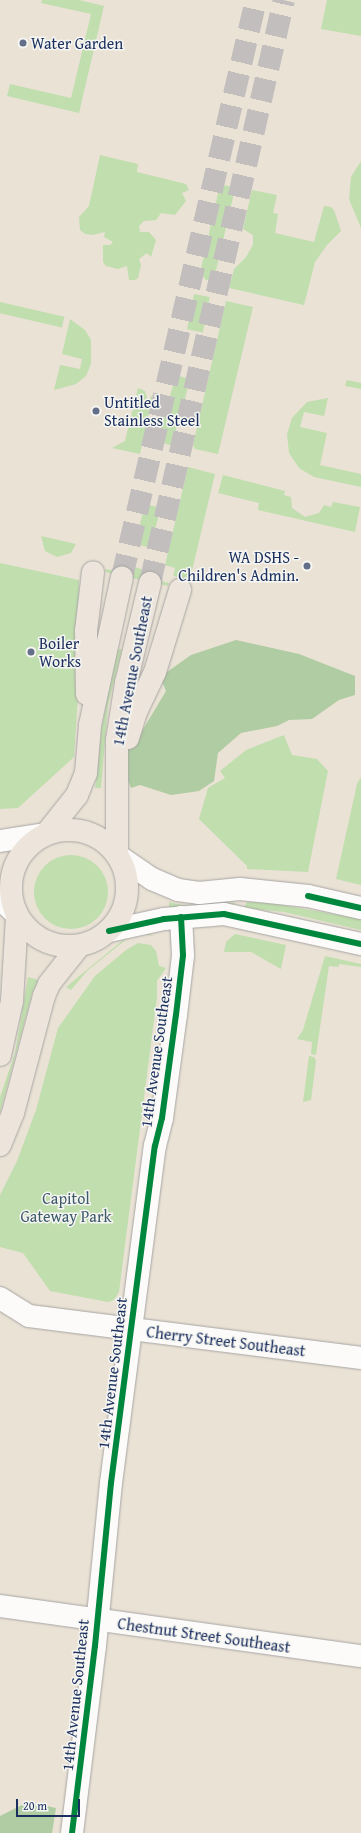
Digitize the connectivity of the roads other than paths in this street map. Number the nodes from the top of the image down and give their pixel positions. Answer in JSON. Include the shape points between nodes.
{"nodes":[{"id":1,"x":93,"y":572,"type":"dead end"},
{"id":2,"x":122,"y":577,"type":"tunnel mouth"},
{"id":3,"x":150,"y":583,"type":"tunnel mouth"},
{"id":4,"x":180,"y":590,"type":"dead end"},
{"id":5,"x":88,"y":747,"type":"junction"},
{"id":6,"x":115,"y":775,"type":"junction"},
{"id":7,"x":46,"y":834,"type":"junction"},
{"id":8,"x":0,"y":841,"type":"edge"},
{"id":9,"x":117,"y":855,"type":"junction"},
{"id":10,"x":361,"y":908,"type":"edge"},
{"id":11,"x":11,"y":910,"type":"edge"},
{"id":12,"x":181,"y":917,"type":"junction"},
{"id":13,"x":109,"y":931,"type":"junction"},
{"id":14,"x":361,"y":944,"type":"edge"},
{"id":15,"x":79,"y":946,"type":"junction"},
{"id":16,"x":0,"y":1055,"type":"edge"},
{"id":17,"x":0,"y":1145,"type":"edge"},
{"id":18,"x":0,"y":1298,"type":"edge"},
{"id":19,"x":131,"y":1329,"type":"junction"},
{"id":20,"x":361,"y":1358,"type":"edge"},
{"id":21,"x":0,"y":1606,"type":"edge"},
{"id":22,"x":96,"y":1620,"type":"junction"},
{"id":23,"x":361,"y":1656,"type":"edge"},
{"id":24,"x":72,"y":1833,"type":"edge"}],
"edges":[{"from":1,"to":5,"type":"main road","via":[[86,630]]},
{"from":2,"to":5,"type":"main road","name":"14th Avenue Southeast","via":[[90,725]]},
{"from":3,"to":6,"type":"main road","name":"14th Avenue Southeast","via":[[119,720]]},
{"from":4,"to":6,"type":"main road","via":[[155,672],[136,712]]},
{"from":5,"to":7,"type":"main road","name":"14th Avenue Southeast","via":[[86,773],[77,795]]},
{"from":6,"to":9,"type":"main road","name":"14th Avenue Southeast"},
{"from":7,"to":8,"type":"street"},
{"from":7,"to":9,"type":"main road","via":[[73,829],[92,834],[107,843]]},
{"from":7,"to":11,"type":"main road","via":[[33,841],[15,865],[11,879]]},
{"from":9,"to":10,"type":"street","via":[[152,879],[178,890],[199,893],[240,890],[308,896]]},
{"from":9,"to":13,"type":"main road","via":[[125,871],[128,887],[121,914]]},
{"from":11,"to":15,"type":"main road","via":[[26,929],[42,940],[61,946]]},
{"from":11,"to":16,"type":"main road","via":[[12,1001]]},
{"from":12,"to":13,"type":"street"},
{"from":12,"to":14,"type":"street","via":[[209,914],[238,916]]},
{"from":12,"to":19,"type":"street","name":"14th Avenue Southeast","via":[[183,955],[176,1015],[162,1118],[155,1146]]},
{"from":13,"to":15,"type":"main road","via":[[96,940]]},
{"from":15,"to":17,"type":"main road","via":[[49,984],[44,996],[13,1113]]},
{"from":18,"to":19,"type":"street","name":"Cherry Street Southeast","via":[[29,1316]]},
{"from":19,"to":20,"type":"street","name":"Cherry Street Southeast"},
{"from":19,"to":22,"type":"street","name":"14th Avenue Southeast"},
{"from":21,"to":22,"type":"street","name":"Chestnut Street Southeast"},
{"from":22,"to":23,"type":"street","name":"Chestnut Street Southeast"},
{"from":22,"to":24,"type":"street","name":"14th Avenue Southeast"}]}
